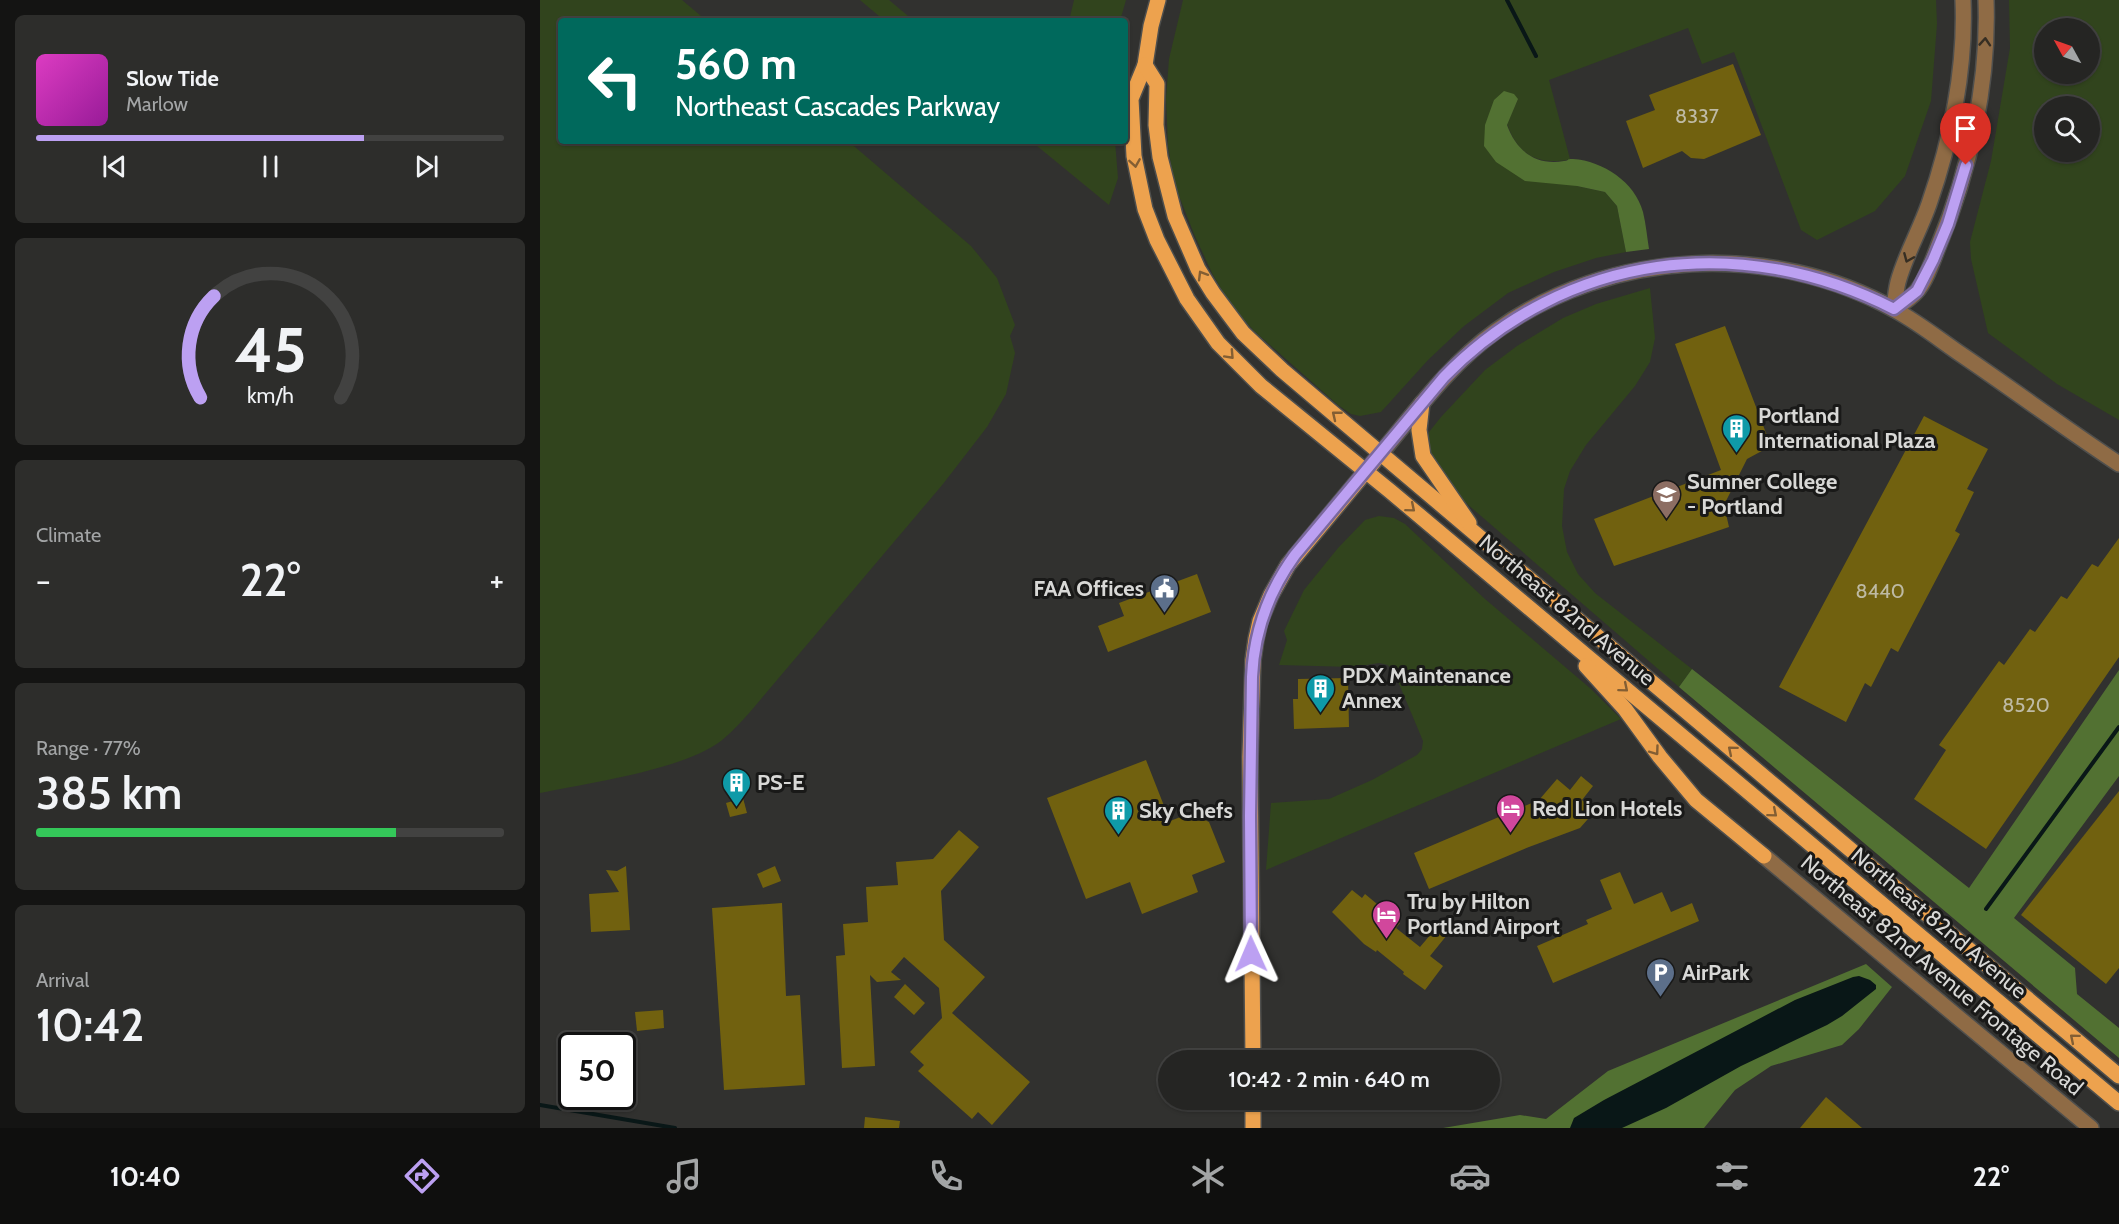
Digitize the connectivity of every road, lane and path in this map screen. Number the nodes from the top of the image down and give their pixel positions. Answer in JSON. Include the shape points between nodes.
{"nodes":[{"id":1,"x":1158,"y":0,"type":"edge"},
{"id":2,"x":1963,"y":0,"type":"edge"},
{"id":3,"x":1986,"y":0,"type":"edge"},
{"id":4,"x":1145,"y":65,"type":"junction"},
{"id":5,"x":1894,"y":309,"type":"junction"},
{"id":6,"x":1422,"y":403,"type":"junction"},
{"id":7,"x":1381,"y":453,"type":"junction"},
{"id":8,"x":2119,"y":464,"type":"edge"},
{"id":9,"x":1365,"y":471,"type":"junction"},
{"id":10,"x":1477,"y":536,"type":"junction"},
{"id":11,"x":1551,"y":626,"type":"junction"},
{"id":12,"x":1764,"y":856,"type":"joint"},
{"id":13,"x":1252,"y":1050,"type":"edge"},
{"id":14,"x":2119,"y":1076,"type":"edge"},
{"id":15,"x":2119,"y":1103,"type":"edge"},
{"id":16,"x":1253,"y":1110,"type":"edge"},
{"id":17,"x":1253,"y":1128,"type":"edge"},
{"id":18,"x":2091,"y":1128,"type":"edge"}],
"edges":[{"from":1,"to":4,"type":"main road","name":"Northeast 82nd Avenue"},
{"from":2,"to":5,"type":"street","one_way":true,"via":[[1958,80],[1941,170],[1898,282]]},
{"from":5,"to":3,"type":"street","one_way":true,"via":[[1917,291],[1948,224],[1961,182],[1982,84]]},
{"from":7,"to":4,"type":"main road","name":"Northeast 82nd Avenue","one_way":true,"via":[[1261,351],[1230,316],[1198,269],[1174,216],[1166,186],[1156,125],[1157,84]]},
{"from":4,"to":9,"type":"main road","name":"Northeast 82nd Avenue","one_way":true,"via":[[1131,99],[1134,156],[1145,209],[1170,271],[1201,321],[1240,366]]},
{"from":5,"to":6,"type":"street","via":[[1827,280],[1756,265],[1706,263],[1643,270],[1538,304],[1461,360]]},
{"from":5,"to":8,"type":"street"},
{"from":6,"to":7,"type":"street"},
{"from":6,"to":10,"type":"main road","via":[[1419,430],[1423,456]]},
{"from":7,"to":9,"type":"main road"},
{"from":7,"to":10,"type":"main road","name":"Northeast 82nd Avenue"},
{"from":9,"to":11,"type":"main road","name":"Northeast 82nd Avenue","one_way":true},
{"from":9,"to":13,"type":"main road","via":[[1288,566],[1270,596],[1256,639],[1250,769]]},
{"from":14,"to":10,"type":"main road","name":"Northeast 82nd Avenue","one_way":true},
{"from":11,"to":12,"type":"main road","one_way":true,"via":[[1625,709],[1696,800]]},
{"from":11,"to":15,"type":"main road","name":"Northeast 82nd Avenue","one_way":true},
{"from":12,"to":18,"type":"street","name":"Northeast 82nd Avenue Frontage Road"},
{"from":16,"to":17,"type":"main road"}]}
